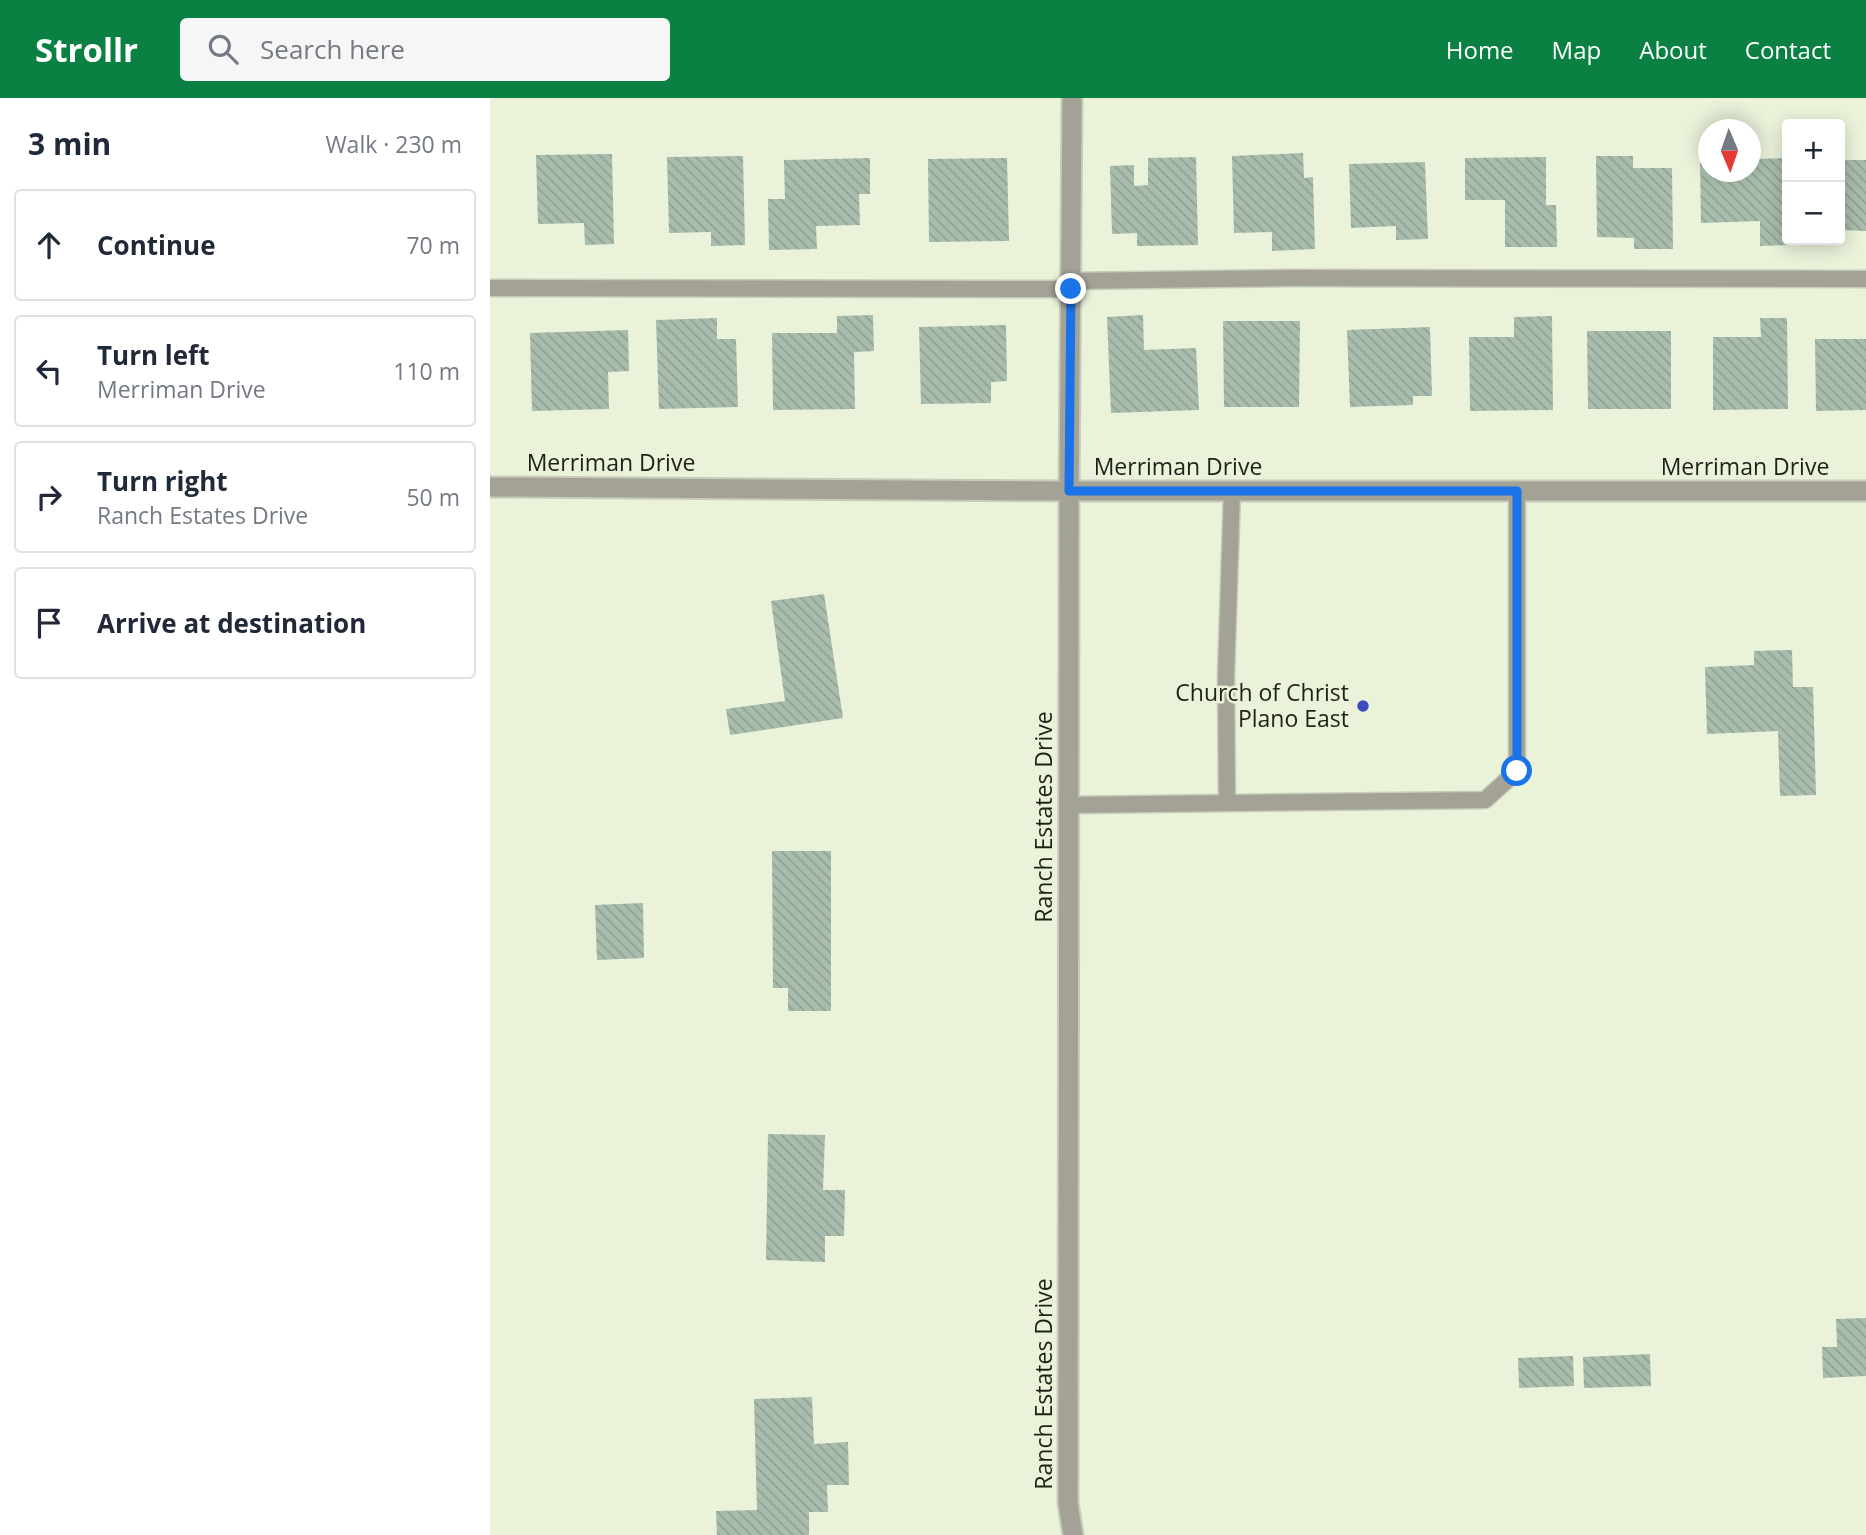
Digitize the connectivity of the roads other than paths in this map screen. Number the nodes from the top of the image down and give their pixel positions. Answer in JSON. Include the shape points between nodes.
{"nodes":[{"id":1,"x":1072,"y":98,"type":"edge"},
{"id":2,"x":1866,"y":279,"type":"edge"},
{"id":3,"x":1071,"y":285,"type":"junction"},
{"id":4,"x":490,"y":288,"type":"edge"},
{"id":5,"x":490,"y":487,"type":"edge"},
{"id":6,"x":1069,"y":491,"type":"junction"},
{"id":7,"x":1232,"y":491,"type":"junction"},
{"id":8,"x":1517,"y":491,"type":"junction"},
{"id":9,"x":1866,"y":491,"type":"edge"},
{"id":10,"x":1227,"y":803,"type":"junction"},
{"id":11,"x":1069,"y":805,"type":"junction"},
{"id":12,"x":1073,"y":1535,"type":"edge"}],
"edges":[{"from":1,"to":3,"type":"street","name":"Ranch Estates Drive"},
{"from":2,"to":3,"type":"lane","via":[[1292,278]]},
{"from":3,"to":4,"type":"lane"},
{"from":3,"to":6,"type":"street","name":"Ranch Estates Drive"},
{"from":5,"to":6,"type":"street","name":"Merriman Drive"},
{"from":6,"to":7,"type":"street","name":"Merriman Drive"},
{"from":6,"to":11,"type":"street","name":"Ranch Estates Drive"},
{"from":7,"to":8,"type":"street","name":"Merriman Drive"},
{"from":7,"to":10,"type":"lane"},
{"from":8,"to":9,"type":"street","name":"Merriman Drive"},
{"from":8,"to":10,"type":"lane","via":[[1517,771],[1485,800]]},
{"from":10,"to":11,"type":"lane"},
{"from":11,"to":12,"type":"street","name":"Ranch Estates Drive","via":[[1068,1503]]}]}
